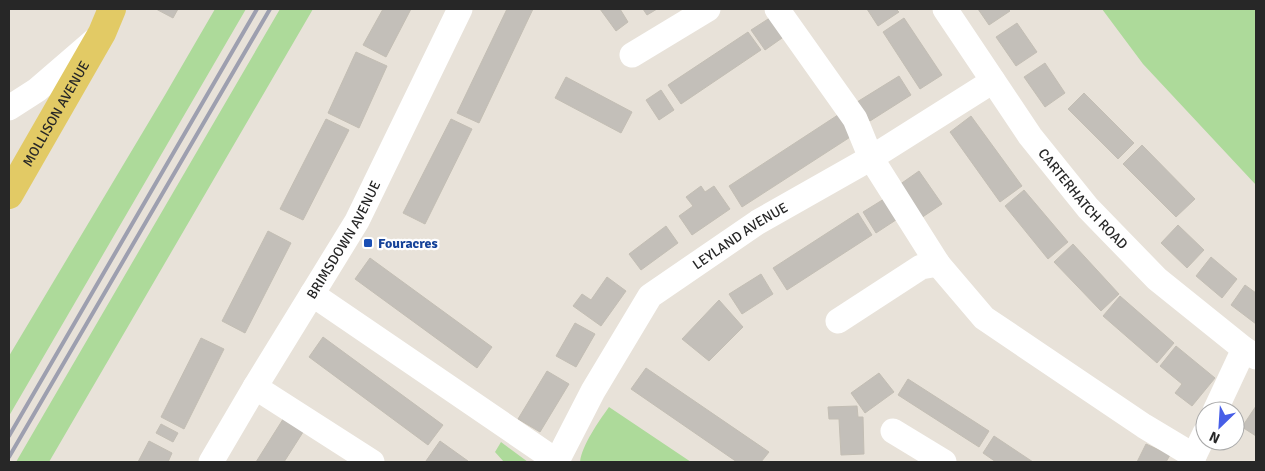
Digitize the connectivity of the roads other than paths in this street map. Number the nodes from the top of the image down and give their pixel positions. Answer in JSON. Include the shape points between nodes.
{"nodes":[{"id":1,"x":122,"y":9,"type":"edge"},
{"id":2,"x":460,"y":9,"type":"edge"},
{"id":3,"x":708,"y":9,"type":"edge"},
{"id":4,"x":777,"y":9,"type":"edge"},
{"id":5,"x":945,"y":9,"type":"edge"},
{"id":6,"x":107,"y":21,"type":"edge"},
{"id":7,"x":632,"y":55,"type":"dead end"},
{"id":8,"x":993,"y":81,"type":"junction"},
{"id":9,"x":9,"y":108,"type":"edge"},
{"id":10,"x":871,"y":158,"type":"junction"},
{"id":11,"x":9,"y":194,"type":"edge"},
{"id":12,"x":938,"y":264,"type":"junction"},
{"id":13,"x":312,"y":294,"type":"junction"},
{"id":14,"x":838,"y":321,"type":"dead end"},
{"id":15,"x":1250,"y":353,"type":"edge"},
{"id":16,"x":255,"y":387,"type":"junction"},
{"id":17,"x":1221,"y":401,"type":"edge"},
{"id":18,"x":893,"y":431,"type":"dead end"},
{"id":19,"x":1193,"y":459,"type":"edge"},
{"id":20,"x":211,"y":462,"type":"edge"},
{"id":21,"x":372,"y":462,"type":"edge"},
{"id":22,"x":558,"y":462,"type":"edge"},
{"id":23,"x":944,"y":462,"type":"edge"}],
"edges":[{"from":1,"to":6,"type":"main road","name":"MOLLISON AVENUE"},
{"from":2,"to":13,"type":"street","name":"BRIMSDOWN AVENUE","via":[[357,221]]},
{"from":3,"to":7,"type":"street"},
{"from":4,"to":10,"type":"street","via":[[855,118]]},
{"from":5,"to":8,"type":"street","name":"CARTERHATCH ROAD"},
{"from":6,"to":9,"type":"street","via":[[38,90]]},
{"from":6,"to":11,"type":"main road","name":"MOLLISON AVENUE"},
{"from":8,"to":10,"type":"street","name":"LEYLAND AVENUE"},
{"from":8,"to":15,"type":"street","name":"CARTERHATCH ROAD","via":[[1030,136],[1088,208],[1157,279]]},
{"from":10,"to":12,"type":"street"},
{"from":10,"to":22,"type":"street","name":"LEYLAND AVENUE","via":[[758,222],[650,296],[593,391]]},
{"from":12,"to":14,"type":"street","via":[[921,267]]},
{"from":12,"to":19,"type":"street","via":[[984,318]]},
{"from":13,"to":16,"type":"street","name":"BRIMSDOWN AVENUE"},
{"from":13,"to":22,"type":"street"},
{"from":15,"to":17,"type":"street"},
{"from":16,"to":20,"type":"street","name":"BRIMSDOWN AVENUE"},
{"from":16,"to":21,"type":"street"},
{"from":18,"to":23,"type":"street"}]}
